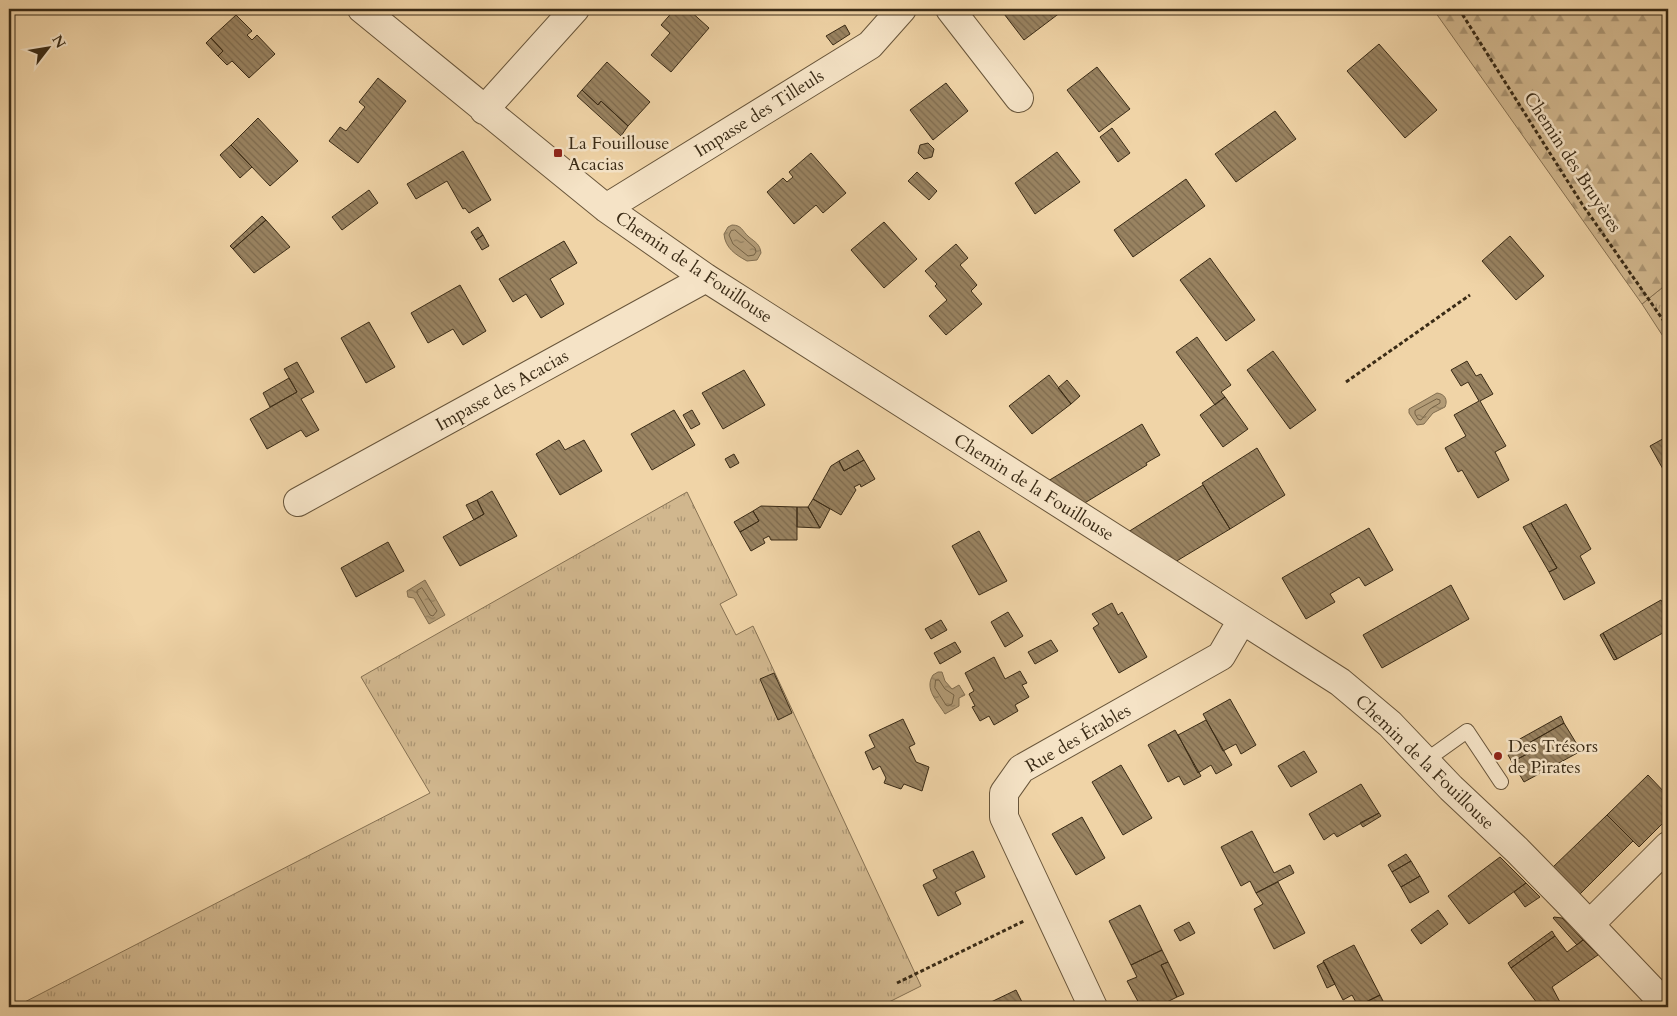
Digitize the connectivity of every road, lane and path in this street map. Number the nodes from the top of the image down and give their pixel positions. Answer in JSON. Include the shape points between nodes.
{"nodes":[{"id":1,"x":362,"y":9,"type":"edge"},
{"id":2,"x":575,"y":9,"type":"edge"},
{"id":3,"x":902,"y":9,"type":"edge"},
{"id":4,"x":950,"y":9,"type":"edge"},
{"id":5,"x":1459,"y":9,"type":"edge"},
{"id":6,"x":1019,"y":98,"type":"dead end"},
{"id":7,"x":484,"y":110,"type":"junction"},
{"id":8,"x":606,"y":208,"type":"junction"},
{"id":9,"x":706,"y":278,"type":"junction"},
{"id":10,"x":1470,"y":295,"type":"dead end"},
{"id":11,"x":1668,"y":327,"type":"edge"},
{"id":12,"x":1346,"y":382,"type":"dead end"},
{"id":13,"x":298,"y":502,"type":"dead end"},
{"id":14,"x":1242,"y":620,"type":"junction"},
{"id":15,"x":1425,"y":760,"type":"junction"},
{"id":16,"x":1501,"y":782,"type":"dead end"},
{"id":17,"x":1668,"y":846,"type":"edge"},
{"id":18,"x":1048,"y":910,"type":"junction"},
{"id":19,"x":1590,"y":924,"type":"junction"},
{"id":20,"x":898,"y":983,"type":"dead end"},
{"id":21,"x":1093,"y":1007,"type":"edge"},
{"id":22,"x":1668,"y":1007,"type":"edge"}],
"edges":[{"from":1,"to":7,"type":"street","name":"Chemin de la Fouillouse"},
{"from":2,"to":7,"type":"street"},
{"from":3,"to":8,"type":"street","name":"Impasse des Tilleuls","via":[[870,45]]},
{"from":4,"to":6,"type":"street"},
{"from":5,"to":11,"type":"path","name":"Chemin des Bruyères","via":[[1582,204]]},
{"from":7,"to":8,"type":"street","name":"Chemin de la Fouillouse"},
{"from":8,"to":9,"type":"street","name":"Chemin de la Fouillouse"},
{"from":9,"to":13,"type":"street","name":"Impasse des Acacias"},
{"from":9,"to":14,"type":"street","name":"Chemin de la Fouillouse"},
{"from":10,"to":12,"type":"path"},
{"from":14,"to":15,"type":"street","name":"Chemin de la Fouillouse","via":[[1340,682],[1390,724]]},
{"from":14,"to":18,"type":"street","name":"Rue des Érables","via":[[1221,656],[1021,770],[1004,793],[1004,817]]},
{"from":15,"to":16,"type":"lane","via":[[1467,731]]},
{"from":15,"to":19,"type":"street","name":"Chemin de la Fouillouse"},
{"from":17,"to":19,"type":"street"},
{"from":18,"to":20,"type":"path"},
{"from":18,"to":21,"type":"street","name":"Rue des Érables"},
{"from":19,"to":22,"type":"street","name":"Chemin de la Fouillouse"}]}
